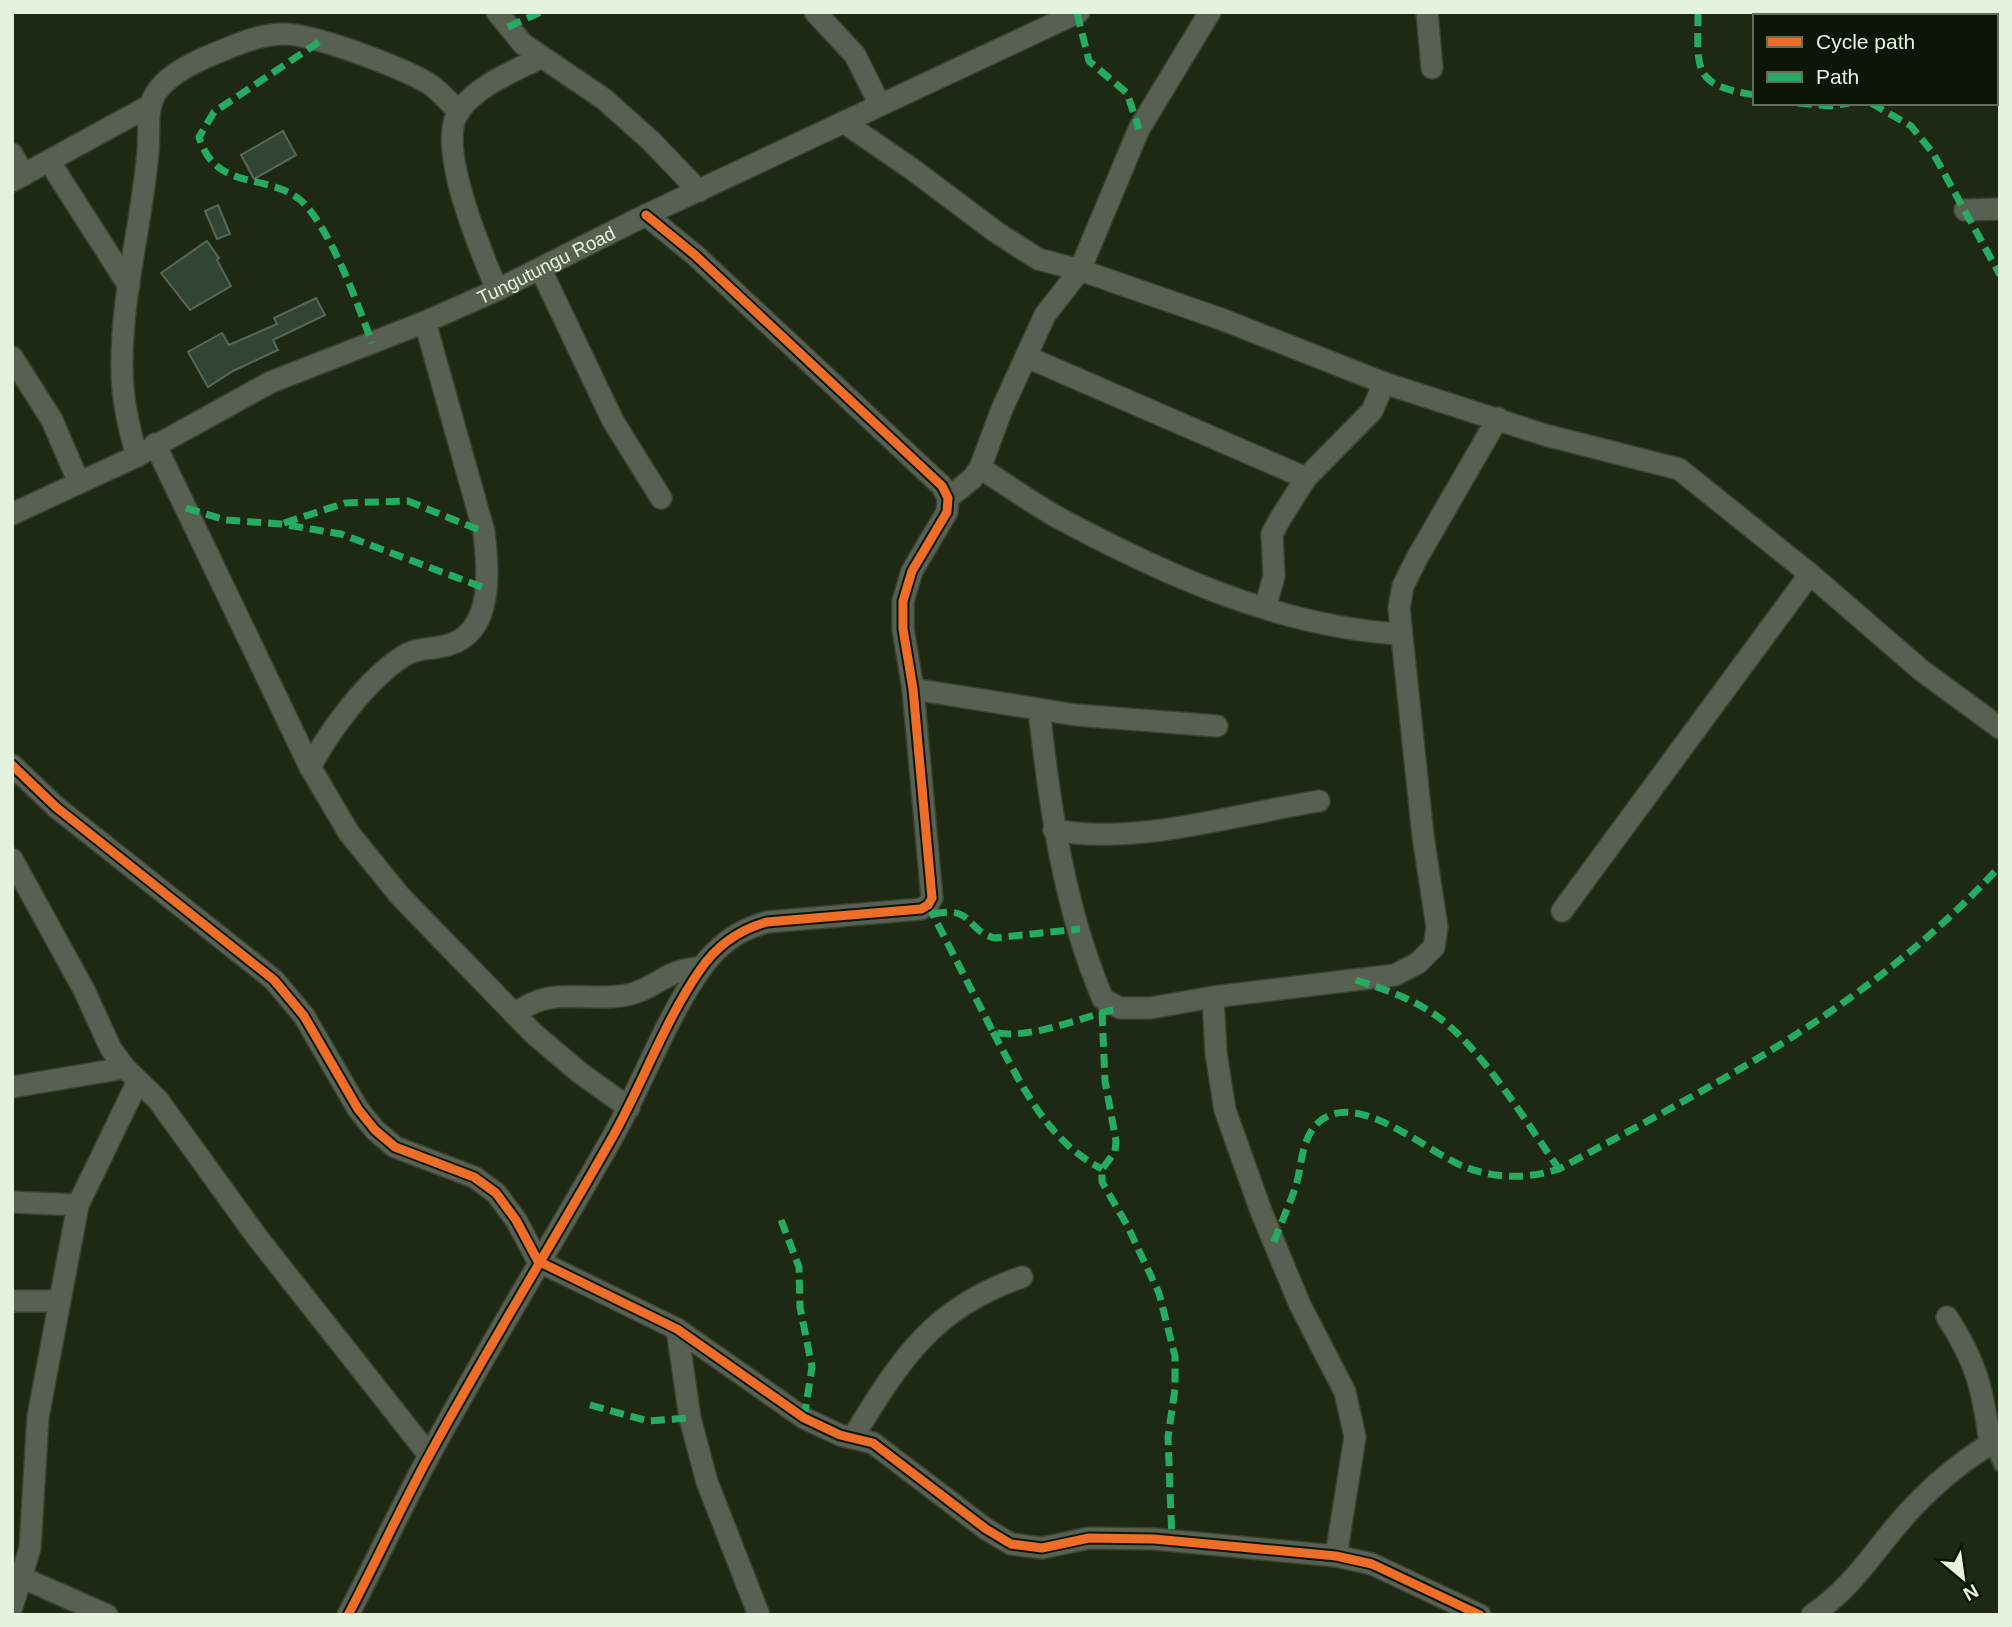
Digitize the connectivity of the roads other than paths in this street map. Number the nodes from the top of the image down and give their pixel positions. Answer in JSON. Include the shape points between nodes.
{"nodes":[{"id":1,"x":498,"y":12,"type":"edge"},
{"id":2,"x":816,"y":12,"type":"edge"},
{"id":3,"x":1078,"y":12,"type":"edge"},
{"id":4,"x":1210,"y":12,"type":"edge"},
{"id":5,"x":1427,"y":12,"type":"edge"},
{"id":6,"x":540,"y":58,"type":"junction"},
{"id":7,"x":1432,"y":68,"type":"dead end"},
{"id":8,"x":880,"y":105,"type":"junction"},
{"id":9,"x":149,"y":106,"type":"junction"},
{"id":10,"x":459,"y":111,"type":"junction"},
{"id":11,"x":845,"y":123,"type":"junction"},
{"id":12,"x":12,"y":154,"type":"edge"},
{"id":13,"x":49,"y":161,"type":"junction"},
{"id":14,"x":18,"y":178,"type":"edge"},
{"id":15,"x":699,"y":191,"type":"junction"},
{"id":16,"x":2000,"y":209,"type":"edge"},
{"id":17,"x":1965,"y":210,"type":"dead end"},
{"id":18,"x":646,"y":215,"type":"junction"},
{"id":19,"x":541,"y":270,"type":"junction"},
{"id":20,"x":1080,"y":270,"type":"junction"},
{"id":21,"x":129,"y":286,"type":"junction"},
{"id":22,"x":497,"y":290,"type":"junction"},
{"id":23,"x":425,"y":322,"type":"junction"},
{"id":24,"x":12,"y":357,"type":"edge"},
{"id":25,"x":1027,"y":357,"type":"junction"},
{"id":26,"x":1384,"y":383,"type":"junction"},
{"id":27,"x":1498,"y":418,"type":"junction"},
{"id":28,"x":155,"y":443,"type":"junction"},
{"id":29,"x":137,"y":456,"type":"junction"},
{"id":30,"x":980,"y":468,"type":"junction"},
{"id":31,"x":1306,"y":478,"type":"junction"},
{"id":32,"x":79,"y":483,"type":"junction"},
{"id":33,"x":661,"y":498,"type":"dead end"},
{"id":34,"x":948,"y":498,"type":"junction"},
{"id":35,"x":12,"y":514,"type":"edge"},
{"id":36,"x":1810,"y":574,"type":"junction"},
{"id":37,"x":1265,"y":608,"type":"junction"},
{"id":38,"x":1401,"y":634,"type":"junction"},
{"id":39,"x":913,"y":689,"type":"junction"},
{"id":40,"x":1039,"y":710,"type":"junction"},
{"id":41,"x":1217,"y":726,"type":"dead end"},
{"id":42,"x":2000,"y":728,"type":"edge"},
{"id":43,"x":12,"y":765,"type":"edge"},
{"id":44,"x":310,"y":767,"type":"junction"},
{"id":45,"x":1319,"y":801,"type":"dead end"},
{"id":46,"x":1054,"y":830,"type":"junction"},
{"id":47,"x":12,"y":859,"type":"edge"},
{"id":48,"x":1562,"y":911,"type":"dead end"},
{"id":49,"x":701,"y":968,"type":"junction"},
{"id":50,"x":1213,"y":996,"type":"junction"},
{"id":51,"x":516,"y":1014,"type":"junction"},
{"id":52,"x":132,"y":1074,"type":"junction"},
{"id":53,"x":12,"y":1087,"type":"edge"},
{"id":54,"x":629,"y":1108,"type":"junction"},
{"id":55,"x":12,"y":1202,"type":"edge"},
{"id":56,"x":78,"y":1205,"type":"junction"},
{"id":57,"x":538,"y":1261,"type":"junction"},
{"id":58,"x":1022,"y":1277,"type":"dead end"},
{"id":59,"x":12,"y":1301,"type":"edge"},
{"id":60,"x":58,"y":1301,"type":"junction"},
{"id":61,"x":1947,"y":1317,"type":"dead end"},
{"id":62,"x":677,"y":1329,"type":"junction"},
{"id":63,"x":853,"y":1437,"type":"junction"},
{"id":64,"x":1995,"y":1441,"type":"edge"},
{"id":65,"x":429,"y":1455,"type":"junction"},
{"id":66,"x":2000,"y":1465,"type":"edge"},
{"id":67,"x":1336,"y":1556,"type":"junction"},
{"id":68,"x":23,"y":1578,"type":"junction"},
{"id":69,"x":12,"y":1607,"type":"edge"},
{"id":70,"x":107,"y":1615,"type":"edge"},
{"id":71,"x":348,"y":1615,"type":"edge"},
{"id":72,"x":759,"y":1615,"type":"edge"},
{"id":73,"x":1480,"y":1615,"type":"edge"},
{"id":74,"x":1812,"y":1615,"type":"edge"}],
"edges":[{"from":1,"to":6,"type":"street"},
{"from":2,"to":8,"type":"street","via":[[855,55]]},
{"from":3,"to":8,"type":"street","name":"Tungutungu Road"},
{"from":4,"to":20,"type":"street","via":[[1139,129]]},
{"from":5,"to":7,"type":"street"},
{"from":6,"to":10,"type":"street","via":[[478,92]]},
{"from":6,"to":15,"type":"street","via":[[604,99]]},
{"from":8,"to":11,"type":"street","name":"Tungutungu Road"},
{"from":9,"to":10,"type":"street","via":[[172,76],[197,62],[250,39],[284,34],[398,70],[429,84]]},
{"from":9,"to":13,"type":"street"},
{"from":9,"to":21,"type":"street","via":[[146,174]]},
{"from":10,"to":22,"type":"street","via":[[452,127],[454,157],[478,244]]},
{"from":11,"to":15,"type":"street","name":"Tungutungu Road"},
{"from":11,"to":20,"type":"street","via":[[1038,259]]},
{"from":12,"to":14,"type":"street"},
{"from":13,"to":14,"type":"street"},
{"from":13,"to":21,"type":"street"},
{"from":15,"to":18,"type":"street","name":"Tungutungu Road"},
{"from":16,"to":17,"type":"street"},
{"from":18,"to":19,"type":"street","name":"Tungutungu Road"},
{"from":18,"to":34,"type":"street","via":[[695,255],[942,486]]},
{"from":19,"to":22,"type":"street","name":"Tungutungu Road"},
{"from":19,"to":33,"type":"street","via":[[613,421]]},
{"from":20,"to":25,"type":"street","via":[[1045,315]]},
{"from":20,"to":26,"type":"street"},
{"from":21,"to":29,"type":"street","via":[[123,410]]},
{"from":22,"to":23,"type":"street","name":"Tungutungu Road"},
{"from":23,"to":28,"type":"street","name":"Tungutungu Road","via":[[271,382]]},
{"from":23,"to":44,"type":"street","via":[[484,532],[484,608],[469,632],[451,645],[417,649],[386,669],[341,718]]},
{"from":24,"to":32,"type":"street","via":[[52,420]]},
{"from":25,"to":30,"type":"street"},
{"from":25,"to":31,"type":"street"},
{"from":26,"to":27,"type":"street"},
{"from":26,"to":31,"type":"street","via":[[1360,426]]},
{"from":27,"to":36,"type":"street","via":[[1545,435],[1679,469]]},
{"from":27,"to":38,"type":"street","via":[[1403,586]]},
{"from":28,"to":29,"type":"street","name":"Tungutungu Road"},
{"from":28,"to":44,"type":"street"},
{"from":29,"to":32,"type":"street","name":"Tungutungu Road"},
{"from":30,"to":34,"type":"street"},
{"from":30,"to":37,"type":"street","via":[[1097,537],[1210,591]]},
{"from":31,"to":37,"type":"street","via":[[1272,534],[1274,576]]},
{"from":32,"to":35,"type":"street","name":"Tungutungu Road"},
{"from":34,"to":39,"type":"street","via":[[947,512],[912,571],[903,601]]},
{"from":36,"to":42,"type":"street","via":[[1921,670]]},
{"from":36,"to":48,"type":"street"},
{"from":37,"to":38,"type":"street","via":[[1347,631]]},
{"from":38,"to":50,"type":"street","via":[[1437,927],[1434,947],[1418,963],[1395,975]]},
{"from":39,"to":40,"type":"street"},
{"from":39,"to":49,"type":"street","via":[[931,882],[928,905],[909,911],[767,922],[745,928],[726,940]]},
{"from":40,"to":41,"type":"street"},
{"from":40,"to":46,"type":"street"},
{"from":43,"to":57,"type":"street","via":[[56,807],[274,979],[304,1016],[375,1130],[395,1146],[474,1177],[496,1193]]},
{"from":44,"to":51,"type":"street","via":[[349,833],[400,896]]},
{"from":45,"to":46,"type":"street","via":[[1104,835]]},
{"from":46,"to":50,"type":"street","via":[[1103,999],[1120,1008],[1150,1008]]},
{"from":47,"to":52,"type":"street","via":[[111,1049]]},
{"from":49,"to":51,"type":"street","via":[[672,972],[625,995],[542,999]]},
{"from":49,"to":54,"type":"street"},
{"from":50,"to":67,"type":"street","via":[[1225,1110],[1300,1305],[1345,1392],[1355,1437]]},
{"from":51,"to":54,"type":"street","via":[[579,1072]]},
{"from":52,"to":53,"type":"street"},
{"from":52,"to":56,"type":"street"},
{"from":52,"to":65,"type":"street","via":[[173,1120],[257,1237]]},
{"from":54,"to":57,"type":"street"},
{"from":55,"to":56,"type":"street"},
{"from":56,"to":60,"type":"street"},
{"from":57,"to":62,"type":"street"},
{"from":57,"to":65,"type":"street"},
{"from":58,"to":63,"type":"street","via":[[984,1290],[953,1309],[921,1338]]},
{"from":59,"to":60,"type":"street"},
{"from":60,"to":68,"type":"street","via":[[38,1417],[30,1548]]},
{"from":61,"to":64,"type":"street","via":[[1978,1373]]},
{"from":62,"to":63,"type":"street","via":[[804,1418]]},
{"from":62,"to":72,"type":"street","via":[[690,1418],[707,1482]]},
{"from":63,"to":67,"type":"street","via":[[892,1455],[1011,1544],[1042,1548],[1089,1538],[1154,1539]]},
{"from":64,"to":66,"type":"lane"},
{"from":64,"to":74,"type":"street","via":[[1914,1505],[1865,1569],[1837,1598]]},
{"from":65,"to":71,"type":"street"},
{"from":67,"to":73,"type":"street","via":[[1372,1564]]},
{"from":68,"to":69,"type":"street"},
{"from":68,"to":70,"type":"street"}]}
